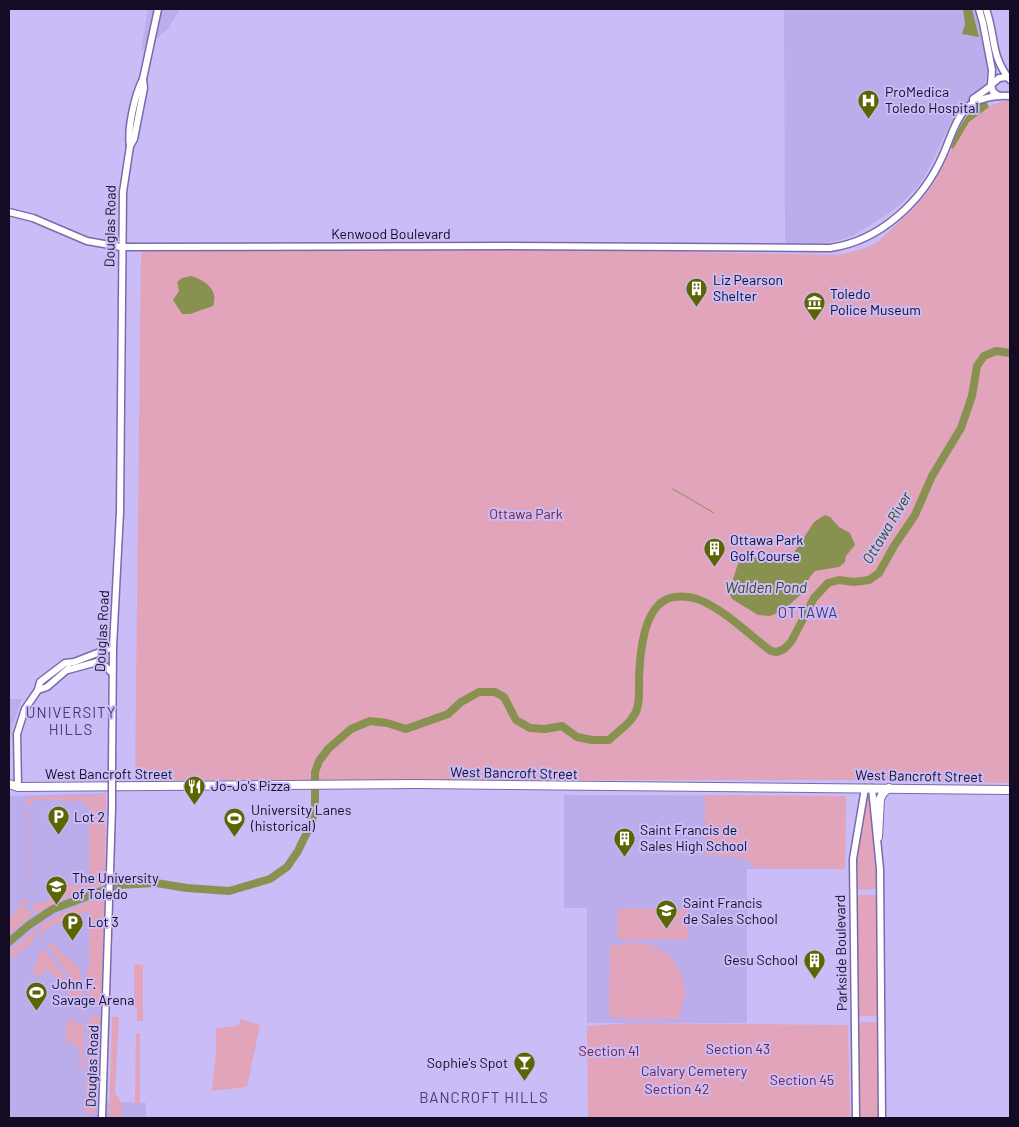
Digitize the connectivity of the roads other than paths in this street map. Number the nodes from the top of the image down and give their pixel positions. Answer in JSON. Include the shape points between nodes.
{"nodes":[{"id":1,"x":158,"y":9,"type":"edge"},
{"id":2,"x":979,"y":9,"type":"edge"},
{"id":3,"x":986,"y":9,"type":"edge"},
{"id":4,"x":1009,"y":79,"type":"edge"},
{"id":5,"x":992,"y":85,"type":"junction"},
{"id":6,"x":1010,"y":90,"type":"edge"},
{"id":7,"x":1005,"y":96,"type":"edge"},
{"id":8,"x":973,"y":103,"type":"junction"},
{"id":9,"x":9,"y":212,"type":"edge"},
{"id":10,"x":122,"y":247,"type":"junction"},
{"id":11,"x":113,"y":646,"type":"junction"},
{"id":12,"x":74,"y":662,"type":"junction"},
{"id":13,"x":68,"y":670,"type":"junction"},
{"id":14,"x":112,"y":674,"type":"junction"},
{"id":15,"x":38,"y":690,"type":"junction"},
{"id":16,"x":9,"y":784,"type":"edge"},
{"id":17,"x":18,"y":787,"type":"junction"},
{"id":18,"x":112,"y":787,"type":"junction"},
{"id":19,"x":868,"y":788,"type":"junction"},
{"id":20,"x":889,"y":788,"type":"junction"},
{"id":21,"x":1010,"y":790,"type":"edge"},
{"id":22,"x":9,"y":791,"type":"edge"},
{"id":23,"x":878,"y":837,"type":"junction"},
{"id":24,"x":102,"y":1118,"type":"edge"},
{"id":25,"x":856,"y":1118,"type":"edge"},
{"id":26,"x":882,"y":1118,"type":"edge"}],
"edges":[{"from":1,"to":10,"type":"street","name":"Douglas Road","via":[[123,184]]},
{"from":2,"to":5,"type":"street","via":[[992,68]]},
{"from":3,"to":4,"type":"street","via":[[995,53]]},
{"from":4,"to":5,"type":"street","name":"Kenwood Boulevard","via":[[999,78]]},
{"from":5,"to":7,"type":"street","via":[[994,93]]},
{"from":5,"to":8,"type":"street","name":"Kenwood Boulevard","via":[[973,99]]},
{"from":6,"to":7,"type":"street"},
{"from":7,"to":8,"type":"street","via":[[988,97]]},
{"from":8,"to":10,"type":"street","name":"Kenwood Boulevard","via":[[955,125],[939,164],[910,205],[884,226],[859,241],[841,247]]},
{"from":9,"to":10,"type":"street","name":"Kenwood Boulevard","via":[[33,218],[87,241]]},
{"from":10,"to":11,"type":"street","name":"Douglas Road","via":[[120,512]]},
{"from":11,"to":12,"type":"street"},
{"from":11,"to":14,"type":"street","name":"Douglas Road"},
{"from":12,"to":13,"type":"street"},
{"from":12,"to":15,"type":"street","via":[[54,670],[40,682]]},
{"from":13,"to":14,"type":"street","via":[[97,662]]},
{"from":13,"to":15,"type":"street"},
{"from":14,"to":18,"type":"street","name":"Douglas Road","bridge":true},
{"from":15,"to":17,"type":"street","via":[[26,709],[18,734]]},
{"from":16,"to":17,"type":"main road","name":"West Bancroft Street"},
{"from":17,"to":18,"type":"main road","name":"West Bancroft Street"},
{"from":17,"to":22,"type":"main road","name":"West Bancroft Street"},
{"from":18,"to":19,"type":"main road","name":"West Bancroft Street","via":[[417,784]]},
{"from":18,"to":24,"type":"street","name":"Douglas Road","bridge":true},
{"from":19,"to":20,"type":"main road","name":"West Bancroft Street"},
{"from":19,"to":23,"type":"street"},
{"from":19,"to":25,"type":"street","name":"Parkside Boulevard","via":[[853,859]]},
{"from":20,"to":21,"type":"main road","name":"West Bancroft Street"},
{"from":20,"to":23,"type":"main road","via":[[880,798]]},
{"from":23,"to":26,"type":"street"}]}
